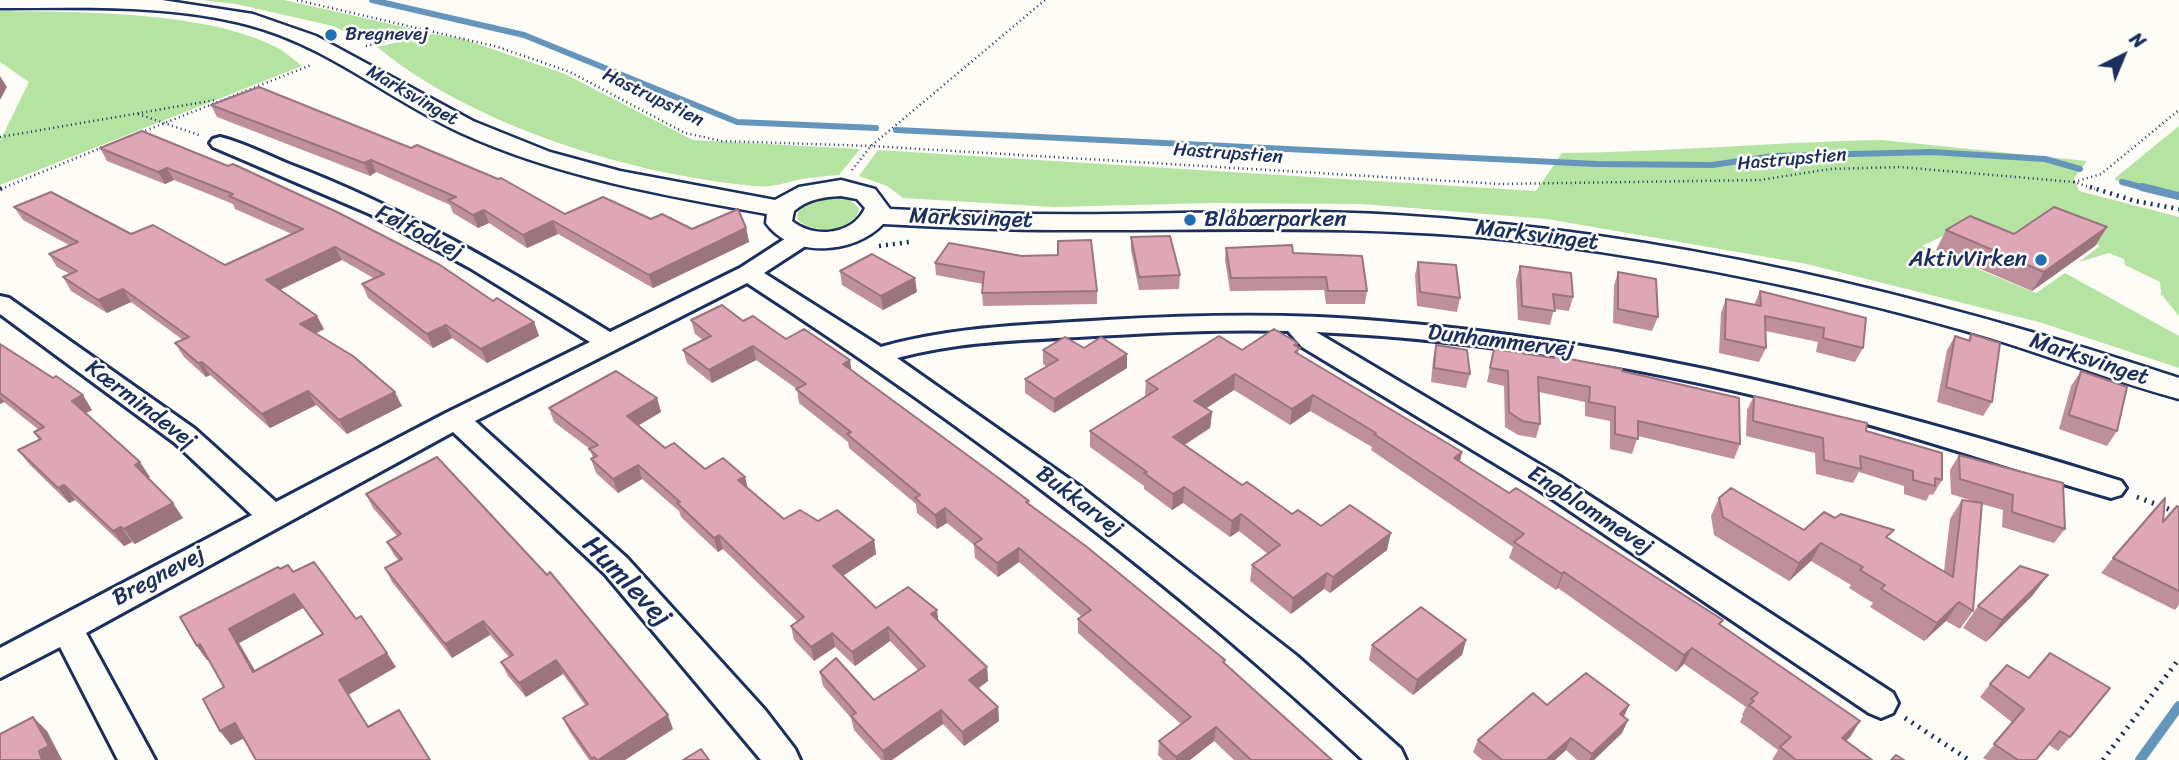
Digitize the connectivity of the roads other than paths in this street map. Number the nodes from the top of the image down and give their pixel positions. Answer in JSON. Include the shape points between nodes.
{"nodes":[{"id":1,"x":0,"y":2,"type":"edge"},
{"id":2,"x":220,"y":143,"type":"road end"},
{"id":3,"x":781,"y":209,"type":"junction"},
{"id":4,"x":876,"y":216,"type":"junction"},
{"id":5,"x":802,"y":238,"type":"junction"},
{"id":6,"x":748,"y":273,"type":"junction"},
{"id":7,"x":0,"y":303,"type":"edge"},
{"id":8,"x":1296,"y":324,"type":"junction"},
{"id":9,"x":608,"y":342,"type":"junction"},
{"id":10,"x":877,"y":356,"type":"junction"},
{"id":11,"x":2179,"y":389,"type":"edge"},
{"id":12,"x":456,"y":419,"type":"junction"},
{"id":13,"x":2111,"y":488,"type":"road end"},
{"id":14,"x":272,"y":516,"type":"junction"},
{"id":15,"x":66,"y":627,"type":"junction"},
{"id":16,"x":0,"y":664,"type":"edge"},
{"id":17,"x":1881,"y":703,"type":"road end"},
{"id":18,"x":137,"y":760,"type":"edge"},
{"id":19,"x":782,"y":760,"type":"edge"},
{"id":20,"x":1388,"y":760,"type":"edge"}],
"edges":[{"from":1,"to":3,"type":"street","name":"Marksvinget","via":[[144,4],[253,20],[300,35],[464,126],[522,150],[647,185]]},
{"from":2,"to":9,"type":"street","name":"Følfodvej","via":[[365,204],[489,269]]},
{"from":3,"to":4,"type":"street","via":[[812,191],[841,188],[874,200]]},
{"from":3,"to":5,"type":"street","via":[[779,223]]},
{"from":4,"to":5,"type":"street","via":[[848,235]]},
{"from":4,"to":11,"type":"street","name":"Marksvinget","via":[[1001,222],[1323,219],[1574,239],[1708,261],[1850,292],[2004,332]]},
{"from":5,"to":6,"type":"street","name":"Bregnevej"},
{"from":6,"to":9,"type":"street","name":"Bregnevej"},
{"from":6,"to":10,"type":"street","name":"Bukkarvej"},
{"from":7,"to":14,"type":"street","name":"Kærmindevej","via":[[185,436]]},
{"from":8,"to":10,"type":"street","name":"Dunhammervej","via":[[1057,330],[898,349]]},
{"from":8,"to":13,"type":"street","name":"Dunhammervej","via":[[1463,336],[1660,366],[1867,414]]},
{"from":8,"to":17,"type":"street","name":"Engblommevej","via":[[1311,342],[1549,483]]},
{"from":9,"to":12,"type":"street","name":"Bregnevej"},
{"from":10,"to":20,"type":"street","name":"Bukkarvej","via":[[1076,498],[1285,666]]},
{"from":12,"to":14,"type":"street","name":"Bregnevej"},
{"from":12,"to":19,"type":"street","name":"Humlevej","via":[[616,566]]},
{"from":14,"to":15,"type":"street","name":"Bregnevej"},
{"from":15,"to":16,"type":"street","name":"Bregnevej"},
{"from":15,"to":18,"type":"street"}]}
